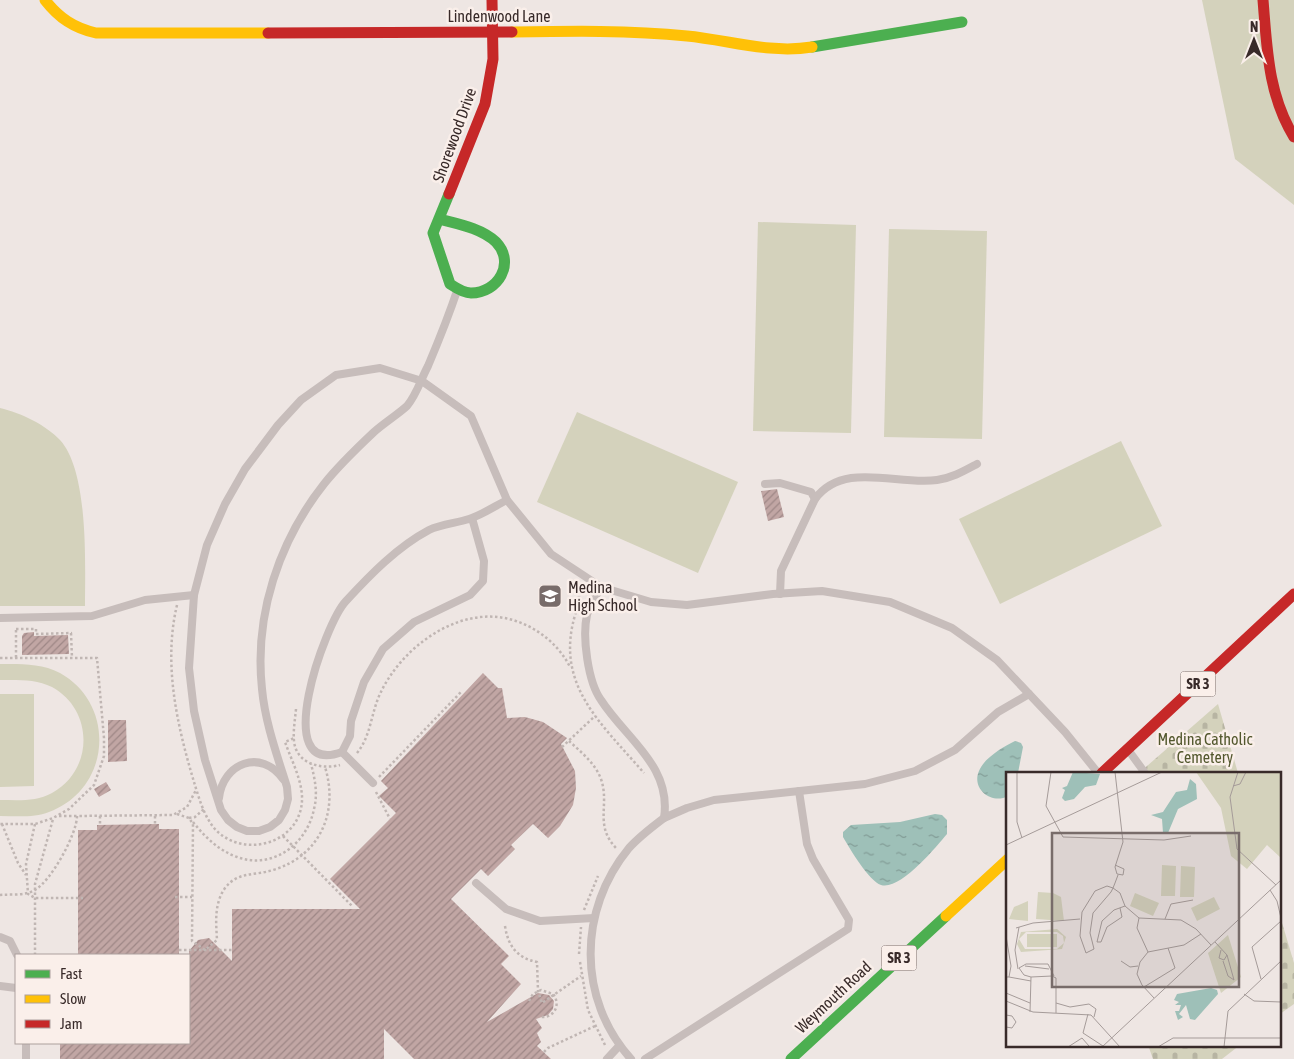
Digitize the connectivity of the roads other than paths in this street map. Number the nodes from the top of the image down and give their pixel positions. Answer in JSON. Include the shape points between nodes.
{"nodes":[{"id":1,"x":45,"y":0,"type":"edge"},
{"id":2,"x":492,"y":0,"type":"edge"},
{"id":3,"x":1263,"y":0,"type":"edge"},
{"id":4,"x":962,"y":22,"type":"dead end"},
{"id":5,"x":492,"y":32,"type":"junction"},
{"id":6,"x":1294,"y":137,"type":"edge"},
{"id":7,"x":439,"y":218,"type":"junction"},
{"id":8,"x":458,"y":288,"type":"junction"},
{"id":9,"x":422,"y":381,"type":"junction"},
{"id":10,"x":977,"y":464,"type":"dead end"},
{"id":11,"x":765,"y":484,"type":"dead end"},
{"id":12,"x":815,"y":499,"type":"junction"},
{"id":13,"x":507,"y":500,"type":"junction"},
{"id":14,"x":472,"y":518,"type":"junction"},
{"id":15,"x":601,"y":587,"type":"junction"},
{"id":16,"x":780,"y":594,"type":"junction"},
{"id":17,"x":1294,"y":594,"type":"edge"},
{"id":18,"x":194,"y":596,"type":"junction"},
{"id":19,"x":0,"y":618,"type":"edge"},
{"id":20,"x":1029,"y":694,"type":"junction"},
{"id":21,"x":1128,"y":749,"type":"junction"},
{"id":22,"x":342,"y":752,"type":"junction"},
{"id":23,"x":1097,"y":772,"type":"edge"},
{"id":24,"x":1103,"y":772,"type":"edge"},
{"id":25,"x":1144,"y":772,"type":"edge"},
{"id":26,"x":373,"y":784,"type":"road end"},
{"id":27,"x":287,"y":788,"type":"junction"},
{"id":28,"x":799,"y":791,"type":"junction"},
{"id":29,"x":221,"y":810,"type":"junction"},
{"id":30,"x":664,"y":818,"type":"junction"},
{"id":31,"x":1006,"y":861,"type":"edge"},
{"id":32,"x":476,"y":883,"type":"dead end"},
{"id":33,"x":594,"y":918,"type":"junction"},
{"id":34,"x":0,"y":937,"type":"edge"},
{"id":35,"x":16,"y":954,"type":"edge"},
{"id":36,"x":0,"y":986,"type":"edge"},
{"id":37,"x":15,"y":988,"type":"edge"},
{"id":38,"x":26,"y":1044,"type":"edge"},
{"id":39,"x":619,"y":1046,"type":"junction"},
{"id":40,"x":609,"y":1057,"type":"edge"},
{"id":41,"x":26,"y":1059,"type":"edge"},
{"id":42,"x":631,"y":1059,"type":"edge"},
{"id":43,"x":645,"y":1059,"type":"edge"},
{"id":44,"x":791,"y":1059,"type":"edge"}],
"edges":[{"from":1,"to":5,"type":"street","name":"Lindenwood Lane","via":[[65,22],[95,33]]},
{"from":2,"to":5,"type":"street","name":"Shorewood Drive"},
{"from":3,"to":6,"type":"street","via":[[1272,87],[1287,128]]},
{"from":4,"to":5,"type":"street","name":"Lindenwood Lane","via":[[806,48],[751,47],[688,36],[639,32]]},
{"from":5,"to":7,"type":"street","name":"Shorewood Drive","via":[[492,59],[485,104]]},
{"from":7,"to":8,"type":"street","name":"Shorewood Drive","via":[[433,233],[450,284]]},
{"from":7,"to":8,"type":"street","via":[[486,236],[501,248],[505,260],[504,272],[488,292],[469,293]]},
{"from":8,"to":9,"type":"lane"},
{"from":9,"to":13,"type":"lane","via":[[471,416]]},
{"from":9,"to":18,"type":"lane","via":[[380,368],[336,375],[300,400],[245,469],[225,504],[207,545]]},
{"from":9,"to":27,"type":"lane","via":[[407,405],[350,455],[324,484],[282,552],[263,631],[261,687]]},
{"from":10,"to":12,"type":"lane","via":[[950,478],[936,481],[877,477],[842,480],[822,490]]},
{"from":11,"to":12,"type":"lane","via":[[797,487],[812,492]]},
{"from":12,"to":16,"type":"lane","via":[[781,571]]},
{"from":13,"to":14,"type":"lane"},
{"from":13,"to":15,"type":"lane","via":[[551,554]]},
{"from":14,"to":22,"type":"lane","via":[[484,561],[484,581],[470,595],[414,622],[383,650],[364,682],[351,721],[350,736]]},
{"from":14,"to":22,"type":"lane","via":[[430,530],[387,559],[343,603],[320,650],[306,704],[305,729],[307,742],[313,750],[333,755]]},
{"from":15,"to":16,"type":"lane","via":[[651,602],[687,605]]},
{"from":15,"to":30,"type":"lane","via":[[587,614],[585,653],[600,699],[654,767],[664,788]]},
{"from":16,"to":20,"type":"lane","via":[[822,592],[890,602],[952,628],[997,660]]},
{"from":17,"to":21,"type":"street","number":"SR 3"},
{"from":18,"to":19,"type":"lane","via":[[145,600],[92,616]]},
{"from":18,"to":29,"type":"lane","via":[[189,668],[194,711]]},
{"from":20,"to":23,"type":"lane"},
{"from":20,"to":28,"type":"lane","via":[[998,712],[956,750],[915,771],[865,784]]},
{"from":21,"to":24,"type":"street","number":"SR 3"},
{"from":21,"to":25,"type":"lane"},
{"from":22,"to":26,"type":"lane"},
{"from":27,"to":29,"type":"lane","via":[[288,799],[279,820],[259,831],[237,827]]},
{"from":27,"to":29,"type":"lane","via":[[282,777],[265,764],[243,764],[225,777],[220,787]]},
{"from":28,"to":30,"type":"lane","via":[[714,800]]},
{"from":28,"to":43,"type":"lane","via":[[807,844],[849,920],[848,929]]},
{"from":30,"to":33,"type":"lane","via":[[630,848],[605,888]]},
{"from":31,"to":44,"type":"street","name":"Weymouth Road","number":"SR 3"},
{"from":32,"to":33,"type":"lane","via":[[506,909],[540,921]]},
{"from":33,"to":39,"type":"lane","via":[[590,943],[594,989],[602,1015]]},
{"from":34,"to":35,"type":"lane","via":[[10,941]]},
{"from":36,"to":37,"type":"lane"},
{"from":38,"to":41,"type":"lane"},
{"from":39,"to":40,"type":"lane"},
{"from":39,"to":42,"type":"lane"}]}
